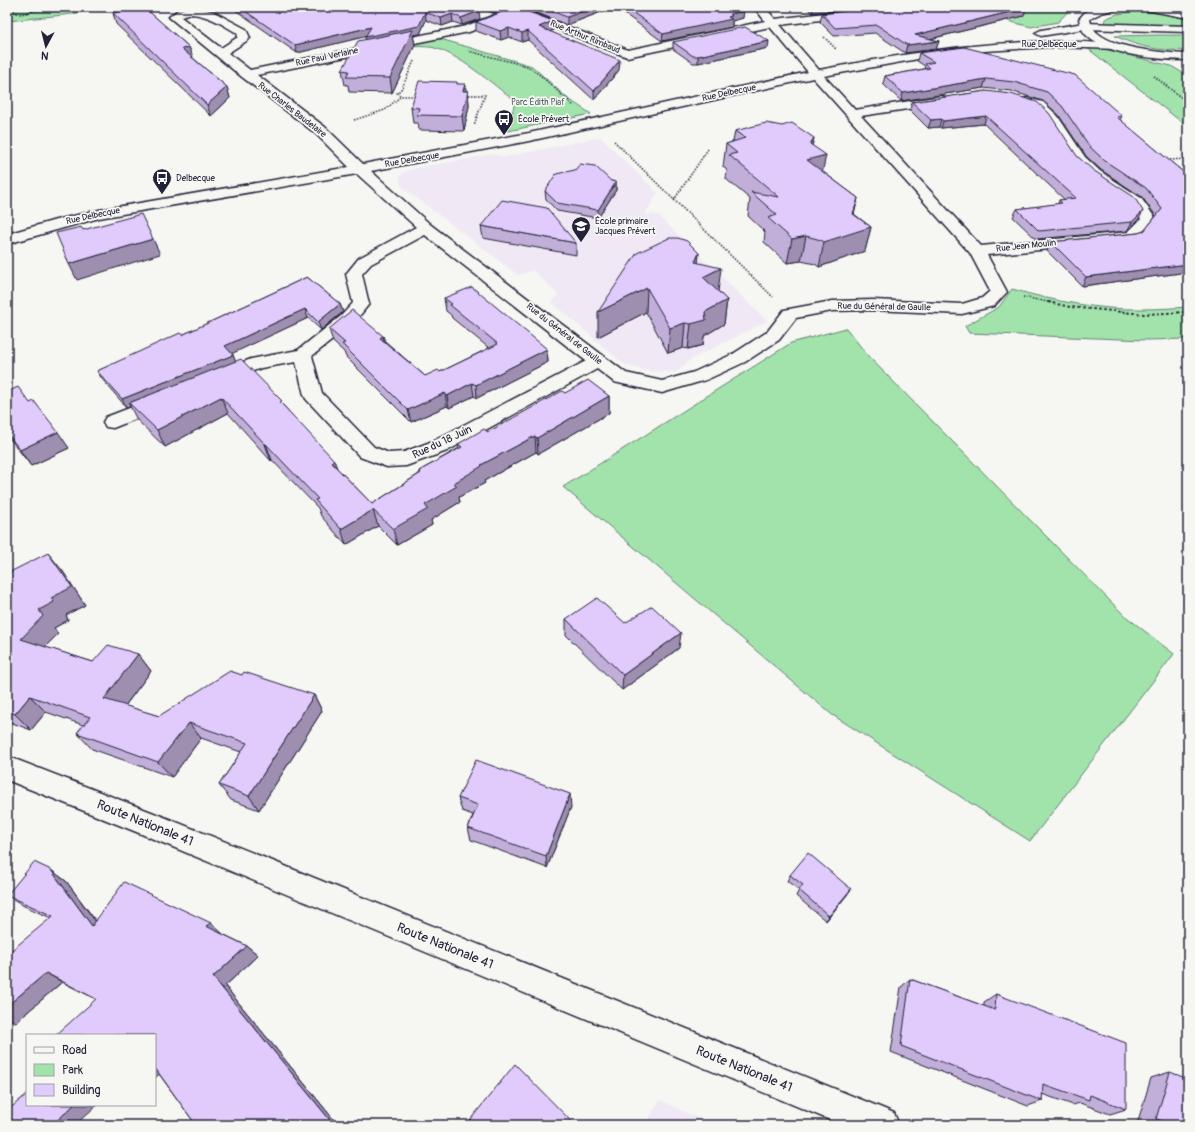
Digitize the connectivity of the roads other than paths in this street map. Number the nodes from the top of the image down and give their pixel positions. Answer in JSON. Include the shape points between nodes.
{"nodes":[{"id":1,"x":759,"y":7,"type":"edge"},
{"id":2,"x":902,"y":7,"type":"edge"},
{"id":3,"x":1113,"y":7,"type":"edge"},
{"id":4,"x":1146,"y":7,"type":"edge"},
{"id":5,"x":520,"y":8,"type":"edge"},
{"id":6,"x":1158,"y":8,"type":"edge"},
{"id":7,"x":1093,"y":9,"type":"edge"},
{"id":8,"x":479,"y":13,"type":"edge"},
{"id":9,"x":1188,"y":15,"type":"edge"},
{"id":10,"x":493,"y":19,"type":"junction"},
{"id":11,"x":772,"y":23,"type":"junction"},
{"id":12,"x":1084,"y":26,"type":"junction"},
{"id":13,"x":1188,"y":29,"type":"edge"},
{"id":14,"x":1188,"y":33,"type":"edge"},
{"id":15,"x":1092,"y":35,"type":"junction"},
{"id":16,"x":1116,"y":47,"type":"junction"},
{"id":17,"x":221,"y":54,"type":"junction"},
{"id":18,"x":1148,"y":55,"type":"junction"},
{"id":19,"x":1188,"y":58,"type":"edge"},
{"id":20,"x":869,"y":64,"type":"junction"},
{"id":21,"x":1188,"y":69,"type":"edge"},
{"id":22,"x":816,"y":73,"type":"junction"},
{"id":23,"x":246,"y":74,"type":"junction"},
{"id":24,"x":1011,"y":96,"type":"edge"},
{"id":25,"x":954,"y":98,"type":"edge"},
{"id":26,"x":853,"y":114,"type":"junction"},
{"id":27,"x":360,"y":169,"type":"junction"},
{"id":28,"x":426,"y":228,"type":"junction"},
{"id":29,"x":7,"y":239,"type":"edge"},
{"id":30,"x":977,"y":251,"type":"junction"},
{"id":31,"x":304,"y":355,"type":"junction"},
{"id":32,"x":598,"y":361,"type":"junction"},
{"id":33,"x":207,"y":384,"type":"edge"},
{"id":34,"x":178,"y":395,"type":"edge"},
{"id":35,"x":114,"y":422,"type":"dead end"},
{"id":36,"x":7,"y":768,"type":"edge"},
{"id":37,"x":882,"y":1125,"type":"edge"}],
"edges":[{"from":1,"to":11,"type":"street"},
{"from":2,"to":11,"type":"street","name":"Rue Arthur Rimbaud"},
{"from":3,"to":7,"type":"street"},
{"from":4,"to":6,"type":"street"},
{"from":5,"to":10,"type":"street","name":"Rue Paul Verlaine"},
{"from":5,"to":11,"type":"street","name":"Rue Arthur Rimbaud","via":[[627,54]]},
{"from":6,"to":9,"type":"street"},
{"from":7,"to":12,"type":"street","via":[[1084,19]]},
{"from":8,"to":10,"type":"street"},
{"from":10,"to":23,"type":"street","name":"Rue Paul Verlaine","via":[[469,29]]},
{"from":11,"to":22,"type":"street"},
{"from":12,"to":13,"type":"street","name":"Rue Delbecque"},
{"from":12,"to":15,"type":"street"},
{"from":12,"to":22,"type":"street","name":"Rue Delbecque","via":[[896,50],[827,63]]},
{"from":14,"to":15,"type":"street"},
{"from":15,"to":16,"type":"street"},
{"from":15,"to":20,"type":"street","via":[[942,47],[886,56]]},
{"from":16,"to":18,"type":"street"},
{"from":16,"to":20,"type":"street","name":"Rue Delbecque","via":[[1074,43],[1002,45]]},
{"from":17,"to":17,"type":"street","name":"Rue Charles Baudelaire","via":[[197,35],[174,17],[183,11],[201,10],[242,31],[244,38]]},
{"from":17,"to":23,"type":"street","name":"Rue Charles Baudelaire"},
{"from":18,"to":19,"type":"street"},
{"from":18,"to":21,"type":"street"},
{"from":20,"to":22,"type":"street","name":"Rue Delbecque"},
{"from":22,"to":26,"type":"street"},
{"from":22,"to":27,"type":"street","name":"Rue Delbecque","via":[[596,122]]},
{"from":23,"to":27,"type":"street","name":"Rue Charles Baudelaire","via":[[320,130]]},
{"from":24,"to":30,"type":"street","name":"Rue Jean Moulin","via":[[1039,106],[1052,118],[1080,160],[1095,174],[1136,201],[1149,219],[1133,236]]},
{"from":25,"to":26,"type":"street"},
{"from":26,"to":30,"type":"street"},
{"from":27,"to":28,"type":"street","name":"Rue du Général de Gaulle"},
{"from":27,"to":29,"type":"street","name":"Rue Delbecque","via":[[99,214]]},
{"from":28,"to":31,"type":"street","via":[[366,262],[354,274],[361,304],[347,320]]},
{"from":28,"to":32,"type":"street","name":"Rue du Général de Gaulle"},
{"from":30,"to":32,"type":"street","name":"Rue du Général de Gaulle","via":[[999,292],[988,302],[962,309],[832,306],[790,314],[773,336],[739,358],[700,376],[662,387],[620,378]]},
{"from":31,"to":32,"type":"street","name":"Rue du 18 Juin","via":[[313,395],[367,452],[387,460],[406,459],[440,446]]},
{"from":31,"to":33,"type":"street","via":[[257,363]]},
{"from":34,"to":35,"type":"street"},
{"from":36,"to":37,"type":"street","name":"Route Nationale 41"}]}
